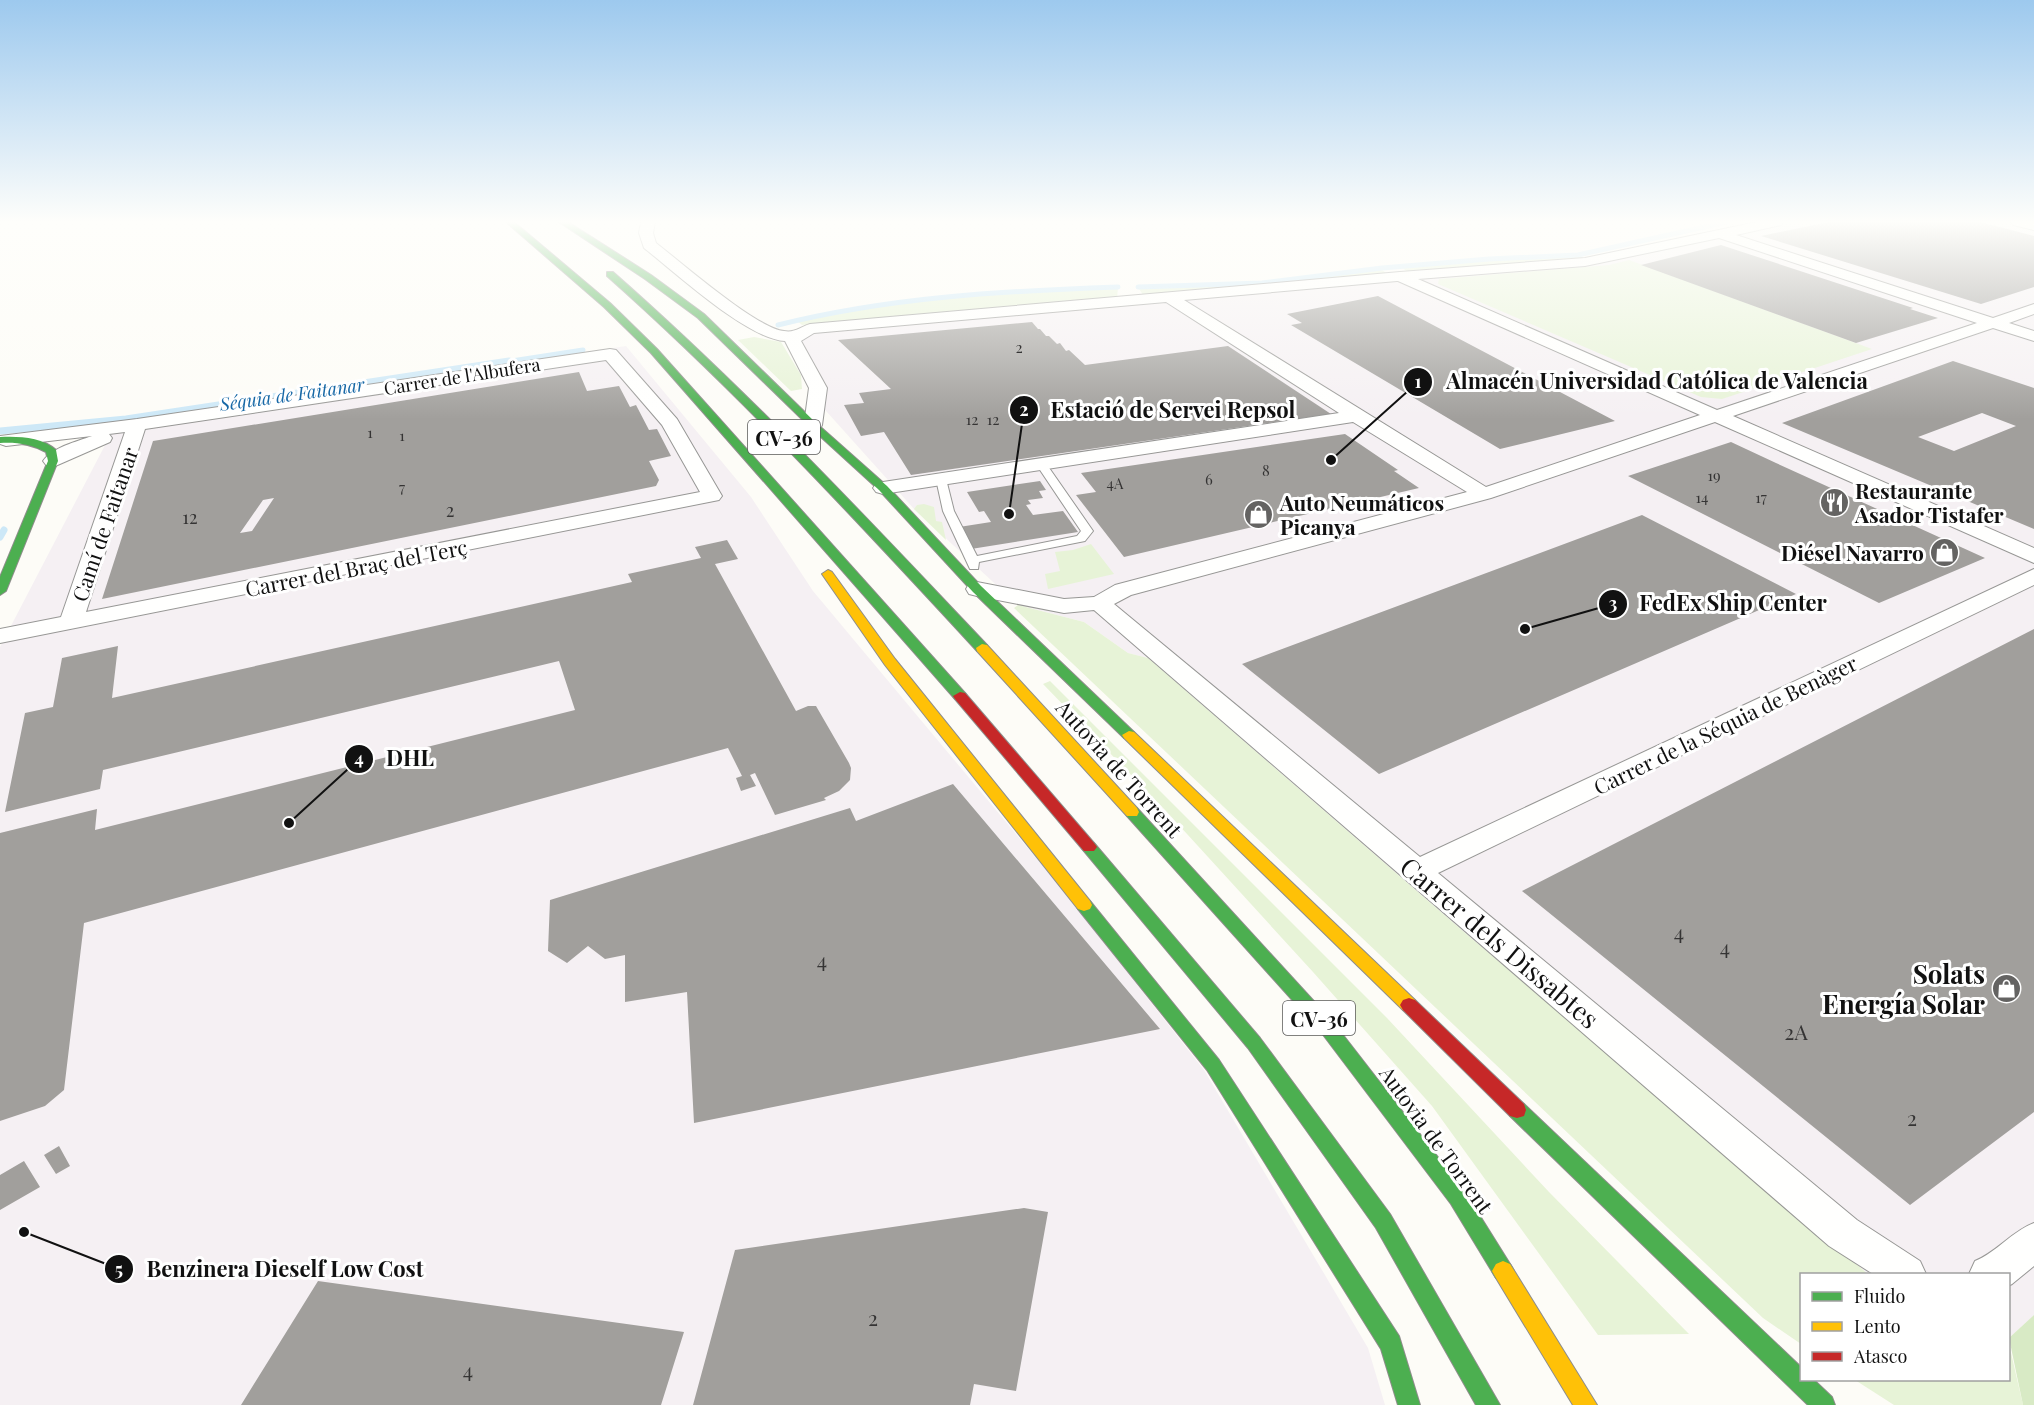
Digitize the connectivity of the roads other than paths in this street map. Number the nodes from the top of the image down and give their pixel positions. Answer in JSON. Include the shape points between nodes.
{"nodes":[{"id":1,"x":587,"y":288,"type":"edge"},
{"id":2,"x":626,"y":288,"type":"edge"},
{"id":3,"x":662,"y":288,"type":"edge"},
{"id":4,"x":705,"y":288,"type":"edge"},
{"id":5,"x":1273,"y":288,"type":"edge"},
{"id":6,"x":1426,"y":288,"type":"edge"},
{"id":7,"x":1886,"y":288,"type":"edge"},
{"id":8,"x":1169,"y":297,"type":"junction"},
{"id":9,"x":2034,"y":309,"type":"edge"},
{"id":10,"x":1995,"y":323,"type":"junction"},
{"id":11,"x":2034,"y":336,"type":"edge"},
{"id":12,"x":796,"y":337,"type":"junction"},
{"id":13,"x":1356,"y":416,"type":"junction"},
{"id":14,"x":1716,"y":416,"type":"junction"},
{"id":15,"x":137,"y":425,"type":"junction"},
{"id":16,"x":813,"y":425,"type":"junction"},
{"id":17,"x":728,"y":433,"type":"junction"},
{"id":18,"x":3,"y":440,"type":"edge"},
{"id":19,"x":53,"y":461,"type":"junction"},
{"id":20,"x":1041,"y":464,"type":"junction"},
{"id":21,"x":941,"y":479,"type":"junction"},
{"id":22,"x":882,"y":488,"type":"junction"},
{"id":23,"x":1484,"y":494,"type":"junction"},
{"id":24,"x":712,"y":496,"type":"joint"},
{"id":25,"x":809,"y":547,"type":"dead end"},
{"id":26,"x":2034,"y":556,"type":"edge"},
{"id":27,"x":974,"y":560,"type":"junction"},
{"id":28,"x":823,"y":567,"type":"dead end"},
{"id":29,"x":2034,"y":576,"type":"edge"},
{"id":30,"x":975,"y":587,"type":"junction"},
{"id":31,"x":0,"y":591,"type":"edge"},
{"id":32,"x":1099,"y":603,"type":"junction"},
{"id":33,"x":71,"y":623,"type":"junction"},
{"id":34,"x":0,"y":636,"type":"edge"},
{"id":35,"x":1417,"y":871,"type":"junction"},
{"id":36,"x":2034,"y":1241,"type":"edge"},
{"id":37,"x":1903,"y":1273,"type":"edge"},
{"id":38,"x":1994,"y":1273,"type":"edge"},
{"id":39,"x":1409,"y":1405,"type":"edge"},
{"id":40,"x":1489,"y":1405,"type":"edge"},
{"id":41,"x":1586,"y":1405,"type":"edge"},
{"id":42,"x":1824,"y":1405,"type":"edge"}],
"edges":[{"from":1,"to":17,"type":"main road","number":"CV-36","via":[[646,343]]},
{"from":2,"to":41,"type":"main road","name":"Autovia de Torrent","number":"CV-36","via":[[759,410],[1002,669],[1327,1027],[1458,1198]]},
{"from":3,"to":16,"type":"main road","via":[[701,316]]},
{"from":4,"to":12,"type":"street","via":[[754,326],[778,336]]},
{"from":5,"to":8,"type":"street"},
{"from":6,"to":14,"type":"street"},
{"from":7,"to":10,"type":"street"},
{"from":8,"to":12,"type":"street","via":[[810,329]]},
{"from":8,"to":13,"type":"street"},
{"from":9,"to":10,"type":"street"},
{"from":10,"to":11,"type":"street"},
{"from":10,"to":14,"type":"street"},
{"from":12,"to":16,"type":"street","via":[[794,341],[818,388]]},
{"from":13,"to":20,"type":"street"},
{"from":13,"to":23,"type":"street"},
{"from":14,"to":23,"type":"street"},
{"from":14,"to":26,"type":"street"},
{"from":15,"to":18,"type":"street","name":"Carrer de l'Albufera"},
{"from":15,"to":19,"type":"street","name":"Carrer de l'Albufera"},
{"from":15,"to":24,"type":"street","name":"Carrer de l'Albufera","via":[[610,354],[670,423]]},
{"from":15,"to":33,"type":"street","name":"Camí de Faitanar"},
{"from":16,"to":22,"type":"main road"},
{"from":17,"to":25,"type":"main road"},
{"from":17,"to":40,"type":"main road","number":"CV-36","via":[[1008,750],[1254,1043],[1383,1221]]},
{"from":18,"to":19,"type":"main road","via":[[43,445],[51,450]]},
{"from":19,"to":31,"type":"main road"},
{"from":20,"to":21,"type":"street"},
{"from":20,"to":27,"type":"lane","via":[[1082,522],[1087,531],[1084,536]]},
{"from":21,"to":22,"type":"street"},
{"from":21,"to":27,"type":"lane","via":[[944,496]]},
{"from":22,"to":30,"type":"main road"},
{"from":23,"to":32,"type":"street","via":[[1123,590]]},
{"from":24,"to":33,"type":"street","name":"Carrer del Braç del Terç"},
{"from":27,"to":30,"type":"lane"},
{"from":28,"to":39,"type":"main road","via":[[890,662],[1214,1065],[1391,1344]]},
{"from":29,"to":35,"type":"street","name":"Carrer de la Séquia de Benàger"},
{"from":30,"to":32,"type":"street","via":[[1064,606]]},
{"from":30,"to":42,"type":"main road"},
{"from":32,"to":35,"type":"street","name":"Carrer dels Dissabtes"},
{"from":33,"to":34,"type":"street","name":"Carrer del Braç del Terç"},
{"from":35,"to":37,"type":"street","name":"Carrer dels Dissabtes","via":[[1843,1233]]},
{"from":36,"to":38,"type":"street"}]}
